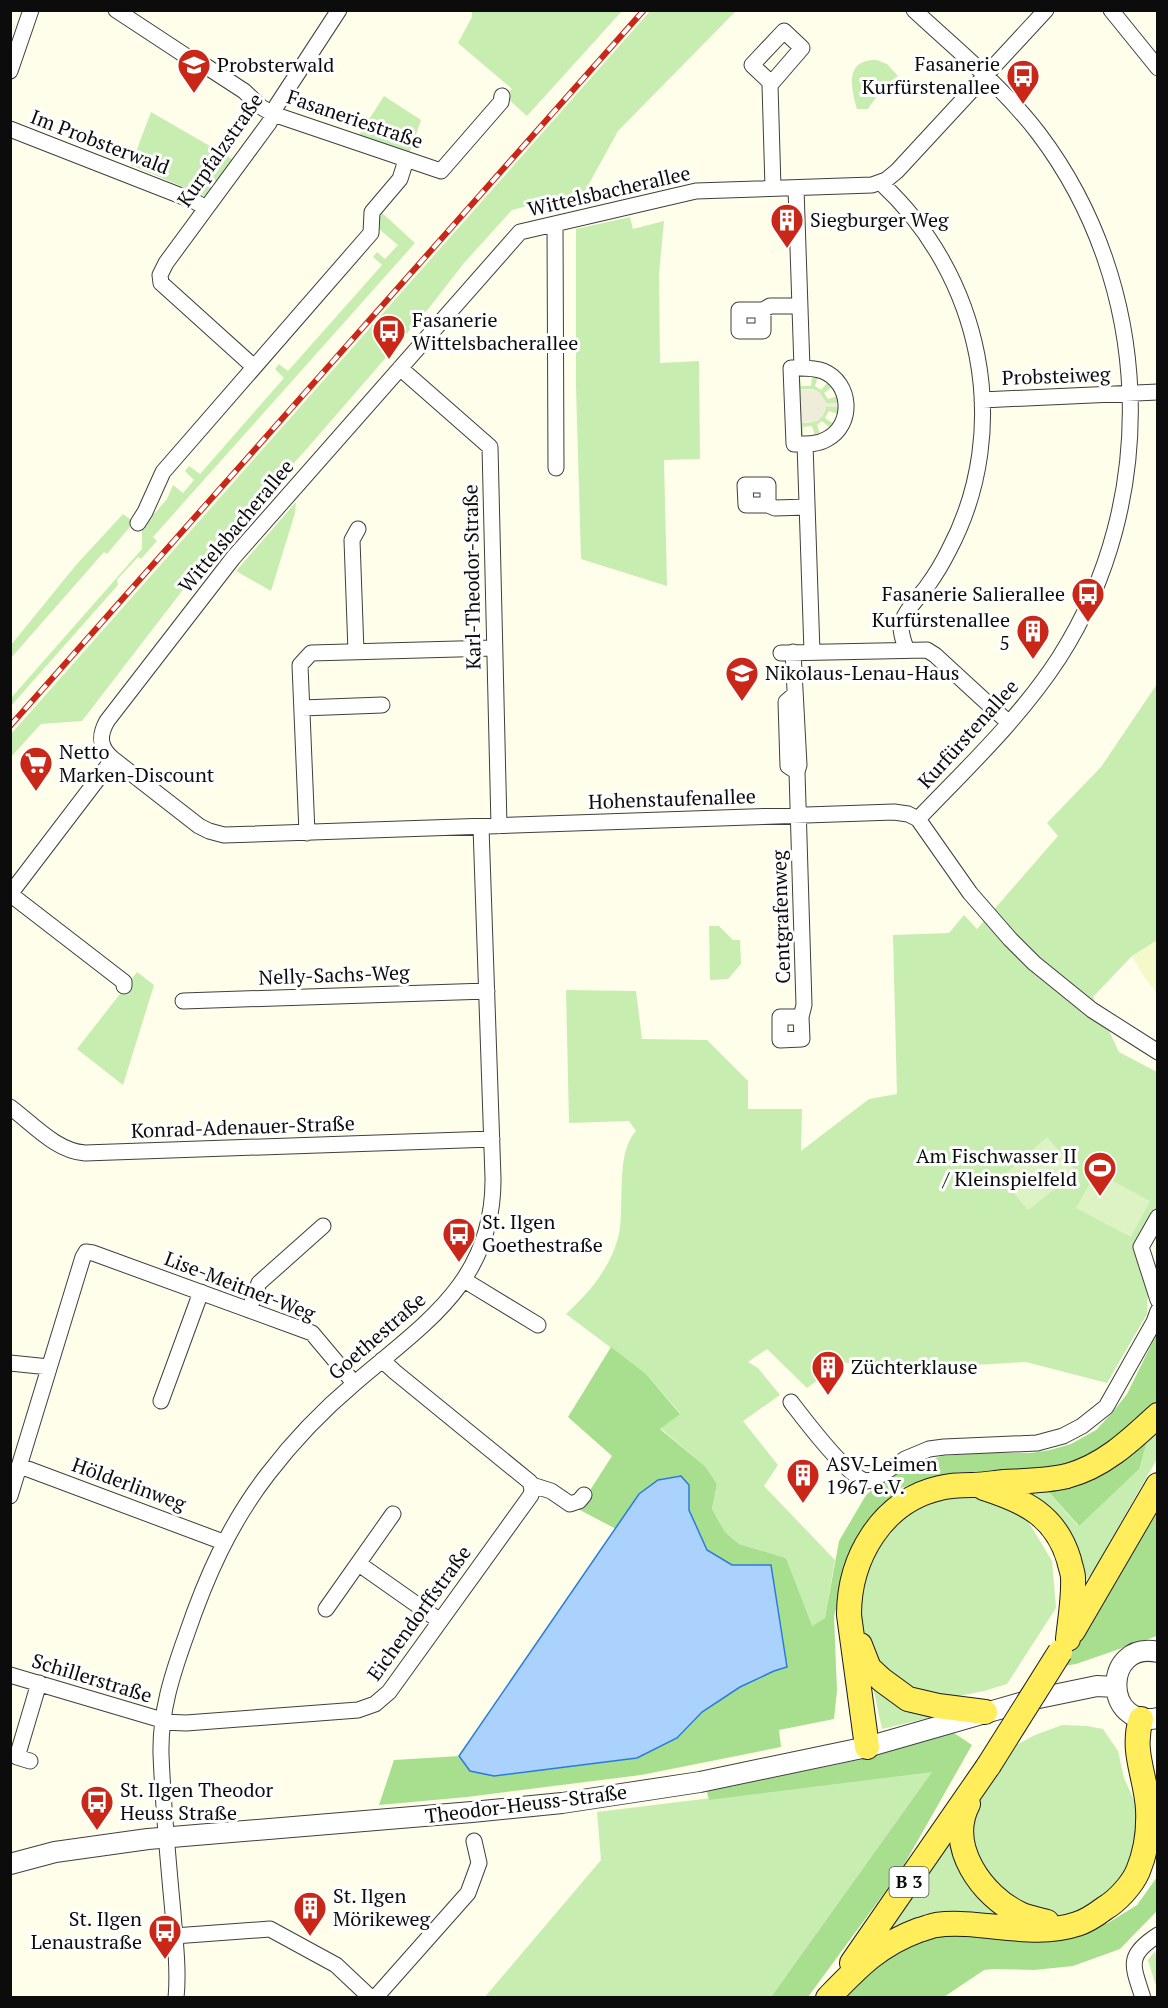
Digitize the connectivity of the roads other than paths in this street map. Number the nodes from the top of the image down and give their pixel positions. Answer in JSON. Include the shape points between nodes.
{"nodes":[{"id":1,"x":31,"y":10,"type":"edge"},
{"id":2,"x":116,"y":10,"type":"edge"},
{"id":3,"x":339,"y":10,"type":"edge"},
{"id":4,"x":914,"y":10,"type":"edge"},
{"id":5,"x":1046,"y":10,"type":"edge"},
{"id":6,"x":1111,"y":10,"type":"edge"},
{"id":7,"x":1158,"y":68,"type":"edge"},
{"id":8,"x":10,"y":71,"type":"edge"},
{"id":9,"x":986,"y":76,"type":"junction"},
{"id":10,"x":770,"y":82,"type":"dead end"},
{"id":11,"x":502,"y":96,"type":"dead end"},
{"id":12,"x":273,"y":114,"type":"junction"},
{"id":13,"x":10,"y":129,"type":"edge"},
{"id":14,"x":406,"y":160,"type":"junction"},
{"id":15,"x":881,"y":183,"type":"junction"},
{"id":16,"x":796,"y":188,"type":"junction"},
{"id":17,"x":773,"y":189,"type":"junction"},
{"id":18,"x":206,"y":208,"type":"junction"},
{"id":19,"x":555,"y":224,"type":"junction"},
{"id":20,"x":800,"y":306,"type":"junction"},
{"id":21,"x":763,"y":310,"type":"dead end"},
{"id":22,"x":254,"y":367,"type":"junction"},
{"id":23,"x":400,"y":368,"type":"junction"},
{"id":24,"x":802,"y":368,"type":"junction"},
{"id":25,"x":1158,"y":392,"type":"edge"},
{"id":26,"x":1131,"y":393,"type":"junction"},
{"id":27,"x":982,"y":400,"type":"junction"},
{"id":28,"x":805,"y":444,"type":"junction"},
{"id":29,"x":556,"y":468,"type":"dead end"},
{"id":30,"x":768,"y":505,"type":"dead end"},
{"id":31,"x":807,"y":507,"type":"junction"},
{"id":32,"x":138,"y":523,"type":"dead end"},
{"id":33,"x":358,"y":529,"type":"dead end"},
{"id":34,"x":494,"y":648,"type":"junction"},
{"id":35,"x":906,"y":649,"type":"junction"},
{"id":36,"x":356,"y":652,"type":"junction"},
{"id":37,"x":812,"y":652,"type":"junction"},
{"id":38,"x":382,"y":705,"type":"dead end"},
{"id":39,"x":302,"y":708,"type":"junction"},
{"id":40,"x":1009,"y":723,"type":"junction"},
{"id":41,"x":113,"y":759,"type":"junction"},
{"id":42,"x":798,"y":816,"type":"junction"},
{"id":43,"x":918,"y":819,"type":"junction"},
{"id":44,"x":499,"y":826,"type":"junction"},
{"id":45,"x":481,"y":827,"type":"junction"},
{"id":46,"x":307,"y":833,"type":"junction"},
{"id":47,"x":10,"y":894,"type":"edge"},
{"id":48,"x":124,"y":986,"type":"dead end"},
{"id":49,"x":487,"y":990,"type":"junction"},
{"id":50,"x":183,"y":1001,"type":"dead end"},
{"id":51,"x":801,"y":1017,"type":"dead end"},
{"id":52,"x":1158,"y":1052,"type":"edge"},
{"id":53,"x":12,"y":1112,"type":"edge"},
{"id":54,"x":492,"y":1139,"type":"junction"},
{"id":55,"x":1158,"y":1217,"type":"edge"},
{"id":56,"x":323,"y":1226,"type":"dead end"},
{"id":57,"x":464,"y":1280,"type":"junction"},
{"id":58,"x":201,"y":1292,"type":"junction"},
{"id":59,"x":1158,"y":1300,"type":"edge"},
{"id":60,"x":249,"y":1310,"type":"junction"},
{"id":61,"x":1158,"y":1311,"type":"edge"},
{"id":62,"x":537,"y":1325,"type":"dead end"},
{"id":63,"x":382,"y":1360,"type":"junction"},
{"id":64,"x":10,"y":1363,"type":"edge"},
{"id":65,"x":49,"y":1367,"type":"junction"},
{"id":66,"x":354,"y":1383,"type":"junction"},
{"id":67,"x":161,"y":1401,"type":"dead end"},
{"id":68,"x":791,"y":1402,"type":"dead end"},
{"id":69,"x":1158,"y":1415,"type":"edge"},
{"id":70,"x":20,"y":1466,"type":"junction"},
{"id":71,"x":532,"y":1485,"type":"junction"},
{"id":72,"x":973,"y":1485,"type":"junction"},
{"id":73,"x":1158,"y":1485,"type":"edge"},
{"id":74,"x":584,"y":1495,"type":"dead end"},
{"id":75,"x":10,"y":1496,"type":"edge"},
{"id":76,"x":393,"y":1514,"type":"dead end"},
{"id":77,"x":223,"y":1542,"type":"junction"},
{"id":78,"x":359,"y":1563,"type":"junction"},
{"id":79,"x":326,"y":1609,"type":"dead end"},
{"id":80,"x":849,"y":1615,"type":"junction"},
{"id":81,"x":440,"y":1621,"type":"junction"},
{"id":82,"x":1064,"y":1646,"type":"junction"},
{"id":83,"x":1158,"y":1652,"type":"edge"},
{"id":84,"x":10,"y":1675,"type":"edge"},
{"id":85,"x":39,"y":1683,"type":"junction"},
{"id":86,"x":1115,"y":1687,"type":"junction"},
{"id":87,"x":985,"y":1712,"type":"junction"},
{"id":88,"x":1149,"y":1719,"type":"edge"},
{"id":89,"x":162,"y":1721,"type":"junction"},
{"id":90,"x":867,"y":1747,"type":"junction"},
{"id":91,"x":30,"y":1761,"type":"dead end"},
{"id":92,"x":989,"y":1765,"type":"junction"},
{"id":93,"x":166,"y":1837,"type":"junction"},
{"id":94,"x":474,"y":1841,"type":"dead end"},
{"id":95,"x":10,"y":1864,"type":"edge"},
{"id":96,"x":1077,"y":1924,"type":"junction"},
{"id":97,"x":1158,"y":1935,"type":"edge"},
{"id":98,"x":174,"y":1936,"type":"junction"},
{"id":99,"x":176,"y":1998,"type":"edge"},
{"id":100,"x":373,"y":1998,"type":"edge"},
{"id":101,"x":828,"y":1998,"type":"edge"},
{"id":102,"x":1143,"y":1998,"type":"edge"}],
"edges":[{"from":1,"to":8,"type":"street"},
{"from":2,"to":12,"type":"street","name":"Fasaneriestraße","via":[[244,91]]},
{"from":3,"to":12,"type":"street","name":"Kurpfalzstraße"},
{"from":4,"to":9,"type":"street","name":"Kurfürstenallee"},
{"from":5,"to":9,"type":"street"},
{"from":6,"to":7,"type":"street"},
{"from":9,"to":15,"type":"street"},
{"from":9,"to":26,"type":"street","name":"Kurfürstenallee","via":[[1040,136],[1093,227],[1122,317]]},
{"from":10,"to":17,"type":"street"},
{"from":11,"to":14,"type":"street","name":"Fasaneriestraße","via":[[501,102],[441,171]]},
{"from":12,"to":14,"type":"street","name":"Fasaneriestraße"},
{"from":12,"to":18,"type":"street","name":"Kurpfalzstraße"},
{"from":13,"to":18,"type":"street","name":"Im Probsterwald"},
{"from":14,"to":22,"type":"street","via":[[400,178],[372,212],[371,233]]},
{"from":15,"to":16,"type":"street","name":"Wittelsbacherallee"},
{"from":15,"to":27,"type":"street","via":[[915,218],[956,287],[978,358]]},
{"from":16,"to":17,"type":"street","name":"Wittelsbacherallee"},
{"from":16,"to":20,"type":"street"},
{"from":17,"to":19,"type":"street","name":"Wittelsbacherallee","via":[[696,191]]},
{"from":18,"to":22,"type":"street","name":"Kurpfalzstraße","via":[[166,263],[161,283]]},
{"from":19,"to":23,"type":"street","name":"Wittelsbacherallee","via":[[520,232]]},
{"from":19,"to":29,"type":"street"},
{"from":20,"to":21,"type":"street","via":[[770,306]]},
{"from":20,"to":24,"type":"street"},
{"from":22,"to":32,"type":"street","via":[[163,472]]},
{"from":23,"to":34,"type":"street","name":"Karl-Theodor-Straße","via":[[490,447]]},
{"from":23,"to":41,"type":"street","name":"Wittelsbacherallee","via":[[233,558],[106,721],[100,738]]},
{"from":24,"to":28,"type":"street","via":[[790,368],[794,444]]},
{"from":24,"to":28,"type":"street","via":[[819,369],[831,375],[843,389],[847,406],[836,433],[820,442]]},
{"from":25,"to":26,"type":"street","name":"Probsteiweg"},
{"from":26,"to":27,"type":"street","name":"Probsteiweg"},
{"from":26,"to":40,"type":"street","name":"Kurfürstenallee","via":[[1126,480],[1102,571],[1058,660]]},
{"from":27,"to":35,"type":"street","via":[[979,454],[969,501],[950,549],[903,620],[901,633]]},
{"from":28,"to":31,"type":"street"},
{"from":30,"to":31,"type":"street"},
{"from":31,"to":37,"type":"street"},
{"from":33,"to":36,"type":"street","via":[[352,540]]},
{"from":34,"to":36,"type":"street"},
{"from":34,"to":44,"type":"street","name":"Karl-Theodor-Straße"},
{"from":35,"to":37,"type":"street"},
{"from":35,"to":40,"type":"street","via":[[933,653]]},
{"from":36,"to":39,"type":"street","via":[[311,653],[300,665]]},
{"from":37,"to":42,"type":"street","name":"Centgrafenweg","via":[[787,653],[794,695],[786,702],[788,766],[797,772]]},
{"from":38,"to":39,"type":"street"},
{"from":39,"to":46,"type":"street"},
{"from":40,"to":43,"type":"street","name":"Kurfürstenallee"},
{"from":41,"to":46,"type":"street","name":"Hohenstaufenallee","via":[[209,831],[233,836]]},
{"from":41,"to":47,"type":"street"},
{"from":42,"to":43,"type":"street","name":"Hohenstaufenallee","via":[[901,812]]},
{"from":42,"to":44,"type":"street","name":"Hohenstaufenallee"},
{"from":42,"to":51,"type":"street","name":"Centgrafenweg","via":[[804,1005]]},
{"from":43,"to":52,"type":"street","via":[[970,893],[1020,949],[1085,1005]]},
{"from":44,"to":45,"type":"street","name":"Hohenstaufenallee"},
{"from":45,"to":46,"type":"street","name":"Hohenstaufenallee"},
{"from":45,"to":49,"type":"street","name":"Goethestraße"},
{"from":47,"to":48,"type":"street","via":[[124,982]]},
{"from":49,"to":50,"type":"street","name":"Nelly-Sachs-Weg"},
{"from":49,"to":54,"type":"street","name":"Goethestraße"},
{"from":53,"to":54,"type":"street","name":"Konrad-Adenauer-Straße","via":[[61,1146],[86,1153]]},
{"from":54,"to":57,"type":"street","name":"Goethestraße","via":[[490,1216]]},
{"from":55,"to":59,"type":"street","via":[[1141,1247]]},
{"from":56,"to":60,"type":"street","via":[[259,1283]]},
{"from":57,"to":62,"type":"street"},
{"from":57,"to":63,"type":"street","name":"Goethestraße","via":[[432,1318]]},
{"from":58,"to":60,"type":"street","name":"Lise-Meitner-Weg"},
{"from":58,"to":65,"type":"street","name":"Lise-Meitner-Weg","via":[[86,1252]]},
{"from":58,"to":67,"type":"street"},
{"from":60,"to":66,"type":"street","name":"Lise-Meitner-Weg","via":[[312,1333]]},
{"from":61,"to":68,"type":"street","via":[[1106,1407],[1082,1426],[1044,1442],[928,1449],[866,1481],[825,1444]]},
{"from":63,"to":66,"type":"street","name":"Goethestraße"},
{"from":63,"to":71,"type":"street"},
{"from":64,"to":65,"type":"street"},
{"from":65,"to":70,"type":"street"},
{"from":66,"to":77,"type":"street","name":"Goethestraße","via":[[286,1451],[251,1496]]},
{"from":69,"to":72,"type":"main road","via":[[1116,1451],[1068,1476]]},
{"from":70,"to":75,"type":"street"},
{"from":70,"to":77,"type":"street","name":"Hölderlinweg"},
{"from":71,"to":74,"type":"street","via":[[570,1504]]},
{"from":71,"to":81,"type":"street","name":"Eichendorffstraße","via":[[531,1495]]},
{"from":72,"to":80,"type":"main road","via":[[924,1493],[883,1521],[868,1541],[855,1571]]},
{"from":72,"to":82,"type":"main road","via":[[1023,1503],[1038,1512],[1058,1534],[1073,1576]]},
{"from":73,"to":82,"type":"main road","number":"B 3"},
{"from":76,"to":78,"type":"street"},
{"from":77,"to":89,"type":"street","name":"Goethestraße","via":[[196,1604],[166,1695]]},
{"from":78,"to":79,"type":"street"},
{"from":78,"to":81,"type":"street"},
{"from":80,"to":87,"type":"main road","via":[[869,1668],[899,1693],[938,1706]]},
{"from":80,"to":90,"type":"main road"},
{"from":81,"to":89,"type":"street","name":"Eichendorffstraße","via":[[389,1692],[367,1707],[186,1723]]},
{"from":82,"to":92,"type":"main road","number":"B 3","bridge":true},
{"from":83,"to":86,"type":"street","via":[[1151,1650],[1129,1657],[1121,1665]]},
{"from":84,"to":85,"type":"street","name":"Schillerstraße"},
{"from":85,"to":89,"type":"street","name":"Schillerstraße"},
{"from":85,"to":91,"type":"street","via":[[17,1757]]},
{"from":86,"to":87,"type":"street","name":"Theodor-Heuss-Straße","via":[[1097,1686]]},
{"from":86,"to":88,"type":"street","via":[[1123,1707],[1131,1714]]},
{"from":87,"to":90,"type":"street","name":"Theodor-Heuss-Straße"},
{"from":88,"to":96,"type":"main road","via":[[1137,1733],[1148,1808],[1146,1845],[1137,1874],[1115,1902]]},
{"from":89,"to":93,"type":"street","name":"Goethestraße"},
{"from":90,"to":93,"type":"street","name":"Theodor-Heuss-Straße","via":[[700,1782],[562,1803]]},
{"from":92,"to":96,"type":"main road","via":[[963,1815],[961,1836],[980,1884],[1021,1915]]},
{"from":92,"to":101,"type":"main road","number":"B 3"},
{"from":93,"to":95,"type":"street","name":"Theodor-Heuss-Straße","via":[[55,1852]]},
{"from":93,"to":98,"type":"street","name":"Goethestraße"},
{"from":94,"to":100,"type":"street","via":[[479,1863],[468,1893]]},
{"from":96,"to":101,"type":"main road","via":[[1047,1929],[935,1925],[901,1937],[868,1957]]},
{"from":97,"to":102,"type":"street","via":[[1134,1959]]},
{"from":98,"to":99,"type":"street","name":"Goethestraße"},
{"from":98,"to":100,"type":"street","via":[[270,1929],[336,1965]]}]}
